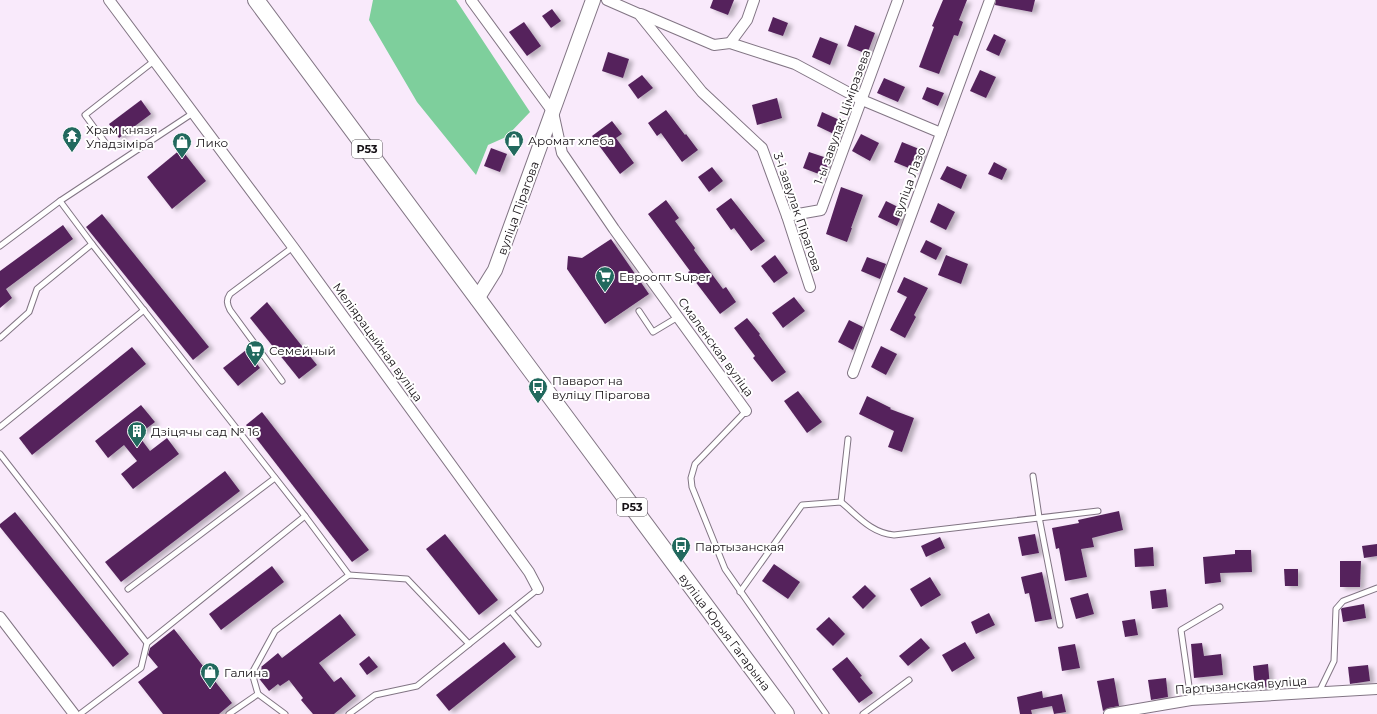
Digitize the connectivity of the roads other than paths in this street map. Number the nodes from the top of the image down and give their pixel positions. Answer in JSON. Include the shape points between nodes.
{"nodes":[{"id":1,"x":110,"y":0,"type":"edge"},
{"id":2,"x":256,"y":0,"type":"edge"},
{"id":3,"x":471,"y":0,"type":"edge"},
{"id":4,"x":593,"y":0,"type":"edge"},
{"id":5,"x":607,"y":0,"type":"edge"},
{"id":6,"x":754,"y":0,"type":"edge"},
{"id":7,"x":898,"y":0,"type":"edge"},
{"id":8,"x":990,"y":0,"type":"edge"},
{"id":9,"x":639,"y":14,"type":"junction"},
{"id":10,"x":730,"y":43,"type":"junction"},
{"id":11,"x":154,"y":61,"type":"junction"},
{"id":12,"x":862,"y":100,"type":"junction"},
{"id":13,"x":554,"y":112,"type":"junction"},
{"id":14,"x":193,"y":113,"type":"junction"},
{"id":15,"x":941,"y":133,"type":"junction"},
{"id":16,"x":107,"y":145,"type":"dead end"},
{"id":17,"x":60,"y":200,"type":"junction"},
{"id":18,"x":787,"y":216,"type":"junction"},
{"id":19,"x":92,"y":244,"type":"junction"},
{"id":20,"x":0,"y":246,"type":"edge"},
{"id":21,"x":293,"y":246,"type":"junction"},
{"id":22,"x":810,"y":287,"type":"dead end"},
{"id":23,"x":477,"y":299,"type":"junction"},
{"id":24,"x":144,"y":310,"type":"junction"},
{"id":25,"x":639,"y":311,"type":"dead end"},
{"id":26,"x":678,"y":317,"type":"junction"},
{"id":27,"x":0,"y":338,"type":"edge"},
{"id":28,"x":853,"y":373,"type":"dead end"},
{"id":29,"x":282,"y":381,"type":"dead end"},
{"id":30,"x":746,"y":411,"type":"joint"},
{"id":31,"x":0,"y":427,"type":"edge"},
{"id":32,"x":848,"y":439,"type":"dead end"},
{"id":33,"x":0,"y":454,"type":"edge"},
{"id":34,"x":1033,"y":476,"type":"dead end"},
{"id":35,"x":275,"y":478,"type":"junction"},
{"id":36,"x":841,"y":502,"type":"junction"},
{"id":37,"x":1098,"y":511,"type":"dead end"},
{"id":38,"x":305,"y":516,"type":"junction"},
{"id":39,"x":1039,"y":517,"type":"junction"},
{"id":40,"x":349,"y":575,"type":"junction"},
{"id":41,"x":1377,"y":588,"type":"edge"},
{"id":42,"x":128,"y":589,"type":"dead end"},
{"id":43,"x":538,"y":589,"type":"joint"},
{"id":44,"x":740,"y":592,"type":"junction"},
{"id":45,"x":1220,"y":607,"type":"dead end"},
{"id":46,"x":511,"y":611,"type":"junction"},
{"id":47,"x":0,"y":617,"type":"edge"},
{"id":48,"x":1060,"y":625,"type":"dead end"},
{"id":49,"x":147,"y":643,"type":"junction"},
{"id":50,"x":469,"y":644,"type":"junction"},
{"id":51,"x":538,"y":644,"type":"dead end"},
{"id":52,"x":909,"y":680,"type":"dead end"},
{"id":53,"x":1377,"y":689,"type":"edge"},
{"id":54,"x":1319,"y":692,"type":"junction"},
{"id":55,"x":258,"y":694,"type":"junction"},
{"id":56,"x":1191,"y":700,"type":"junction"},
{"id":57,"x":74,"y":714,"type":"edge"},
{"id":58,"x":80,"y":714,"type":"edge"},
{"id":59,"x":229,"y":714,"type":"edge"},
{"id":60,"x":286,"y":714,"type":"edge"},
{"id":61,"x":349,"y":714,"type":"edge"},
{"id":62,"x":786,"y":714,"type":"edge"},
{"id":63,"x":826,"y":714,"type":"edge"},
{"id":64,"x":863,"y":714,"type":"edge"},
{"id":65,"x":1108,"y":714,"type":"edge"}],
"edges":[{"from":1,"to":11,"type":"street","name":"Меліярацыйная вуліца"},
{"from":2,"to":23,"type":"main road","number":"Р53"},
{"from":3,"to":13,"type":"street","name":"Смаленская вуліца"},
{"from":4,"to":13,"type":"main road","name":"вуліца Пірагова"},
{"from":5,"to":9,"type":"street","name":"3-і завулак Пірагова"},
{"from":6,"to":10,"type":"street","via":[[747,20]]},
{"from":7,"to":12,"type":"street","name":"1-ы завулак Ціміразева"},
{"from":8,"to":15,"type":"street","name":"вуліца Лазо"},
{"from":9,"to":10,"type":"street","via":[[714,45]]},
{"from":9,"to":18,"type":"street","name":"3-і завулак Пірагова","via":[[702,92],[762,148]]},
{"from":10,"to":12,"type":"street","via":[[795,64]]},
{"from":11,"to":14,"type":"street","name":"Меліярацыйная вуліца"},
{"from":11,"to":16,"type":"lane","via":[[85,115]]},
{"from":12,"to":15,"type":"street"},
{"from":12,"to":18,"type":"street","name":"1-ы завулак Ціміразева","via":[[821,210]]},
{"from":13,"to":23,"type":"main road","name":"вуліца Пірагова","via":[[495,270]]},
{"from":13,"to":26,"type":"street","name":"Смаленская вуліца","via":[[562,153]]},
{"from":14,"to":17,"type":"lane"},
{"from":14,"to":21,"type":"street","name":"Меліярацыйная вуліца"},
{"from":15,"to":28,"type":"street","name":"вуліца Лазо"},
{"from":17,"to":19,"type":"lane"},
{"from":17,"to":20,"type":"lane"},
{"from":18,"to":22,"type":"street","name":"3-і завулак Пірагова"},
{"from":19,"to":24,"type":"lane"},
{"from":19,"to":27,"type":"lane","via":[[38,289],[29,312]]},
{"from":21,"to":29,"type":"lane","via":[[230,294],[227,299],[230,310]]},
{"from":21,"to":43,"type":"street","name":"Меліярацыйная вуліца","via":[[529,572]]},
{"from":23,"to":62,"type":"main road","name":"вуліца Юрыя Гагарына","number":"Р53"},
{"from":24,"to":31,"type":"lane"},
{"from":24,"to":35,"type":"lane"},
{"from":25,"to":26,"type":"lane","via":[[652,332]]},
{"from":26,"to":30,"type":"street","name":"Смаленская вуліца"},
{"from":30,"to":44,"type":"lane","via":[[695,464],[691,478],[692,487],[715,546],[725,569]]},
{"from":32,"to":36,"type":"lane"},
{"from":33,"to":49,"type":"lane"},
{"from":34,"to":39,"type":"lane"},
{"from":35,"to":38,"type":"lane"},
{"from":35,"to":42,"type":"lane"},
{"from":36,"to":39,"type":"lane","via":[[873,529],[894,535]]},
{"from":36,"to":44,"type":"lane","via":[[802,505]]},
{"from":37,"to":39,"type":"lane"},
{"from":38,"to":40,"type":"lane"},
{"from":38,"to":49,"type":"lane"},
{"from":39,"to":48,"type":"lane"},
{"from":40,"to":50,"type":"lane","via":[[408,579]]},
{"from":40,"to":55,"type":"lane","via":[[275,631],[252,674]]},
{"from":41,"to":54,"type":"lane","via":[[1343,601],[1336,609],[1334,661]]},
{"from":43,"to":46,"type":"lane"},
{"from":44,"to":63,"type":"lane"},
{"from":45,"to":56,"type":"lane","via":[[1181,630]]},
{"from":46,"to":50,"type":"lane"},
{"from":46,"to":51,"type":"lane"},
{"from":47,"to":57,"type":"street"},
{"from":49,"to":58,"type":"lane","via":[[141,668]]},
{"from":50,"to":61,"type":"lane","via":[[417,686],[375,695]]},
{"from":52,"to":64,"type":"lane"},
{"from":53,"to":54,"type":"street","name":"Партызанская вуліца"},
{"from":54,"to":56,"type":"street","name":"Партызанская вуліца"},
{"from":55,"to":59,"type":"lane"},
{"from":55,"to":60,"type":"lane"},
{"from":56,"to":65,"type":"street","name":"Партызанская вуліца"}]}
